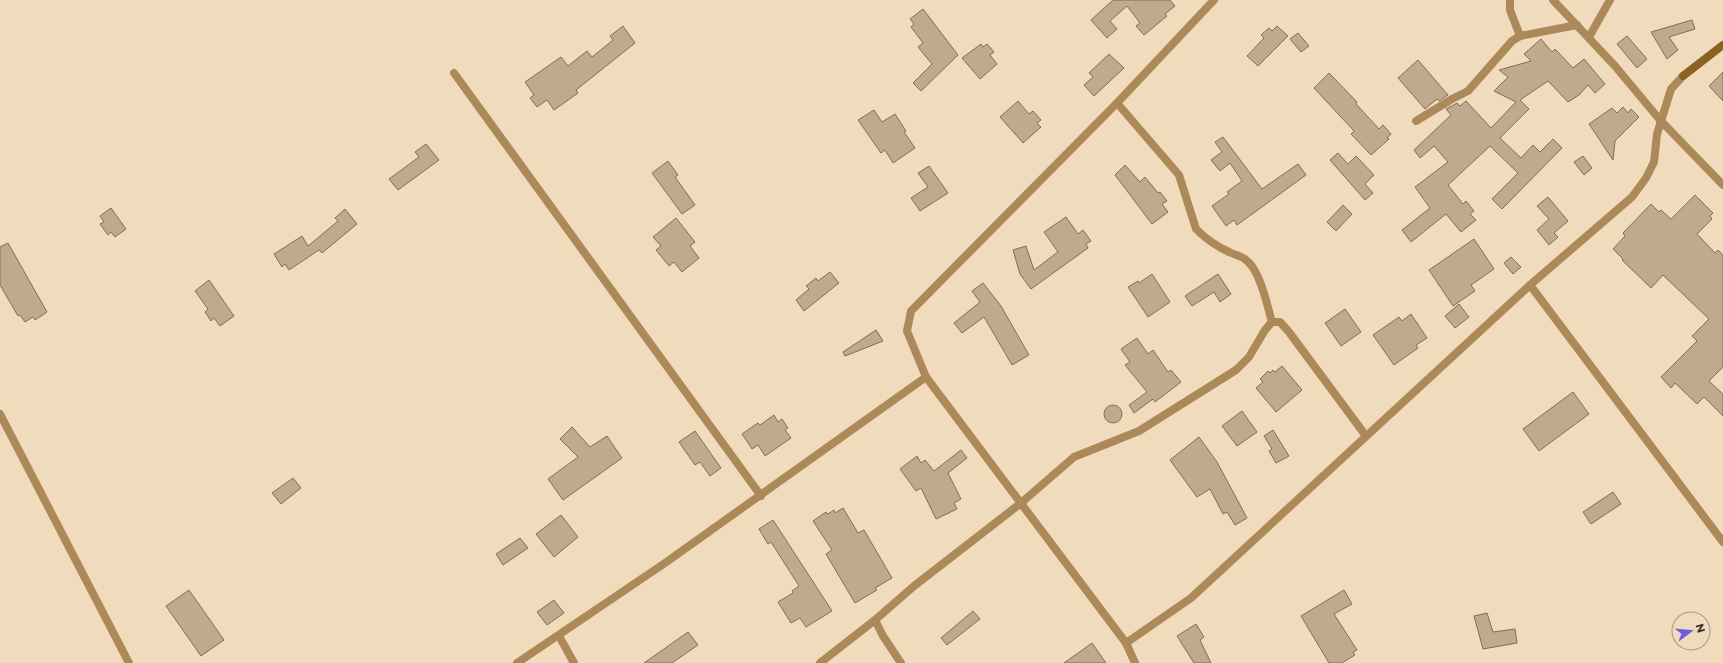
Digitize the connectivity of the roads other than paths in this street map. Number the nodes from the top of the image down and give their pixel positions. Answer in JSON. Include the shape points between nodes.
{"nodes":[{"id":1,"x":1214,"y":0,"type":"edge"},
{"id":2,"x":1510,"y":0,"type":"edge"},
{"id":3,"x":1553,"y":0,"type":"edge"},
{"id":4,"x":1610,"y":0,"type":"edge"},
{"id":5,"x":1577,"y":25,"type":"junction"},
{"id":6,"x":1520,"y":36,"type":"junction"},
{"id":7,"x":1589,"y":37,"type":"junction"},
{"id":8,"x":1723,"y":45,"type":"edge"},
{"id":9,"x":454,"y":73,"type":"dead end"},
{"id":10,"x":1683,"y":76,"type":"joint"},
{"id":11,"x":1116,"y":103,"type":"junction"},
{"id":12,"x":1660,"y":120,"type":"junction"},
{"id":13,"x":1416,"y":121,"type":"dead end"},
{"id":14,"x":1723,"y":186,"type":"edge"},
{"id":15,"x":1530,"y":285,"type":"junction"},
{"id":16,"x":1272,"y":322,"type":"junction"},
{"id":17,"x":926,"y":377,"type":"junction"},
{"id":18,"x":0,"y":414,"type":"edge"},
{"id":19,"x":1366,"y":436,"type":"junction"},
{"id":20,"x":760,"y":496,"type":"junction"},
{"id":21,"x":1021,"y":503,"type":"junction"},
{"id":22,"x":1723,"y":542,"type":"edge"},
{"id":23,"x":875,"y":620,"type":"junction"},
{"id":24,"x":559,"y":636,"type":"junction"},
{"id":25,"x":1126,"y":643,"type":"junction"},
{"id":26,"x":129,"y":663,"type":"edge"},
{"id":27,"x":517,"y":663,"type":"edge"},
{"id":28,"x":574,"y":663,"type":"edge"},
{"id":29,"x":820,"y":663,"type":"edge"},
{"id":30,"x":902,"y":663,"type":"edge"},
{"id":31,"x":1135,"y":663,"type":"edge"}],
"edges":[{"from":1,"to":11,"type":"street"},
{"from":2,"to":6,"type":"street","via":[[1510,10]]},
{"from":3,"to":5,"type":"street"},
{"from":4,"to":7,"type":"street"},
{"from":5,"to":6,"type":"street"},
{"from":5,"to":7,"type":"street"},
{"from":6,"to":13,"type":"street","via":[[1512,41],[1468,91]]},
{"from":7,"to":12,"type":"street"},
{"from":8,"to":10,"type":"main road"},
{"from":9,"to":20,"type":"street"},
{"from":10,"to":12,"type":"street","via":[[1671,89]]},
{"from":11,"to":16,"type":"street","via":[[1178,175],[1196,229],[1251,264]]},
{"from":11,"to":17,"type":"street","via":[[911,311],[907,331]]},
{"from":12,"to":14,"type":"street"},
{"from":12,"to":15,"type":"street","via":[[1654,162],[1632,197]]},
{"from":15,"to":19,"type":"street"},
{"from":15,"to":22,"type":"street"},
{"from":16,"to":19,"type":"street","via":[[1280,322],[1289,332]]},
{"from":16,"to":21,"type":"street","via":[[1249,357],[1236,370],[1138,431],[1074,457]]},
{"from":17,"to":20,"type":"street"},
{"from":17,"to":21,"type":"street"},
{"from":18,"to":26,"type":"street"},
{"from":19,"to":25,"type":"street","via":[[1190,598]]},
{"from":20,"to":24,"type":"street"},
{"from":21,"to":23,"type":"street","via":[[914,586]]},
{"from":21,"to":25,"type":"street"},
{"from":23,"to":29,"type":"street"},
{"from":23,"to":30,"type":"street"},
{"from":24,"to":27,"type":"street"},
{"from":24,"to":28,"type":"street"},
{"from":25,"to":31,"type":"street"}]}
